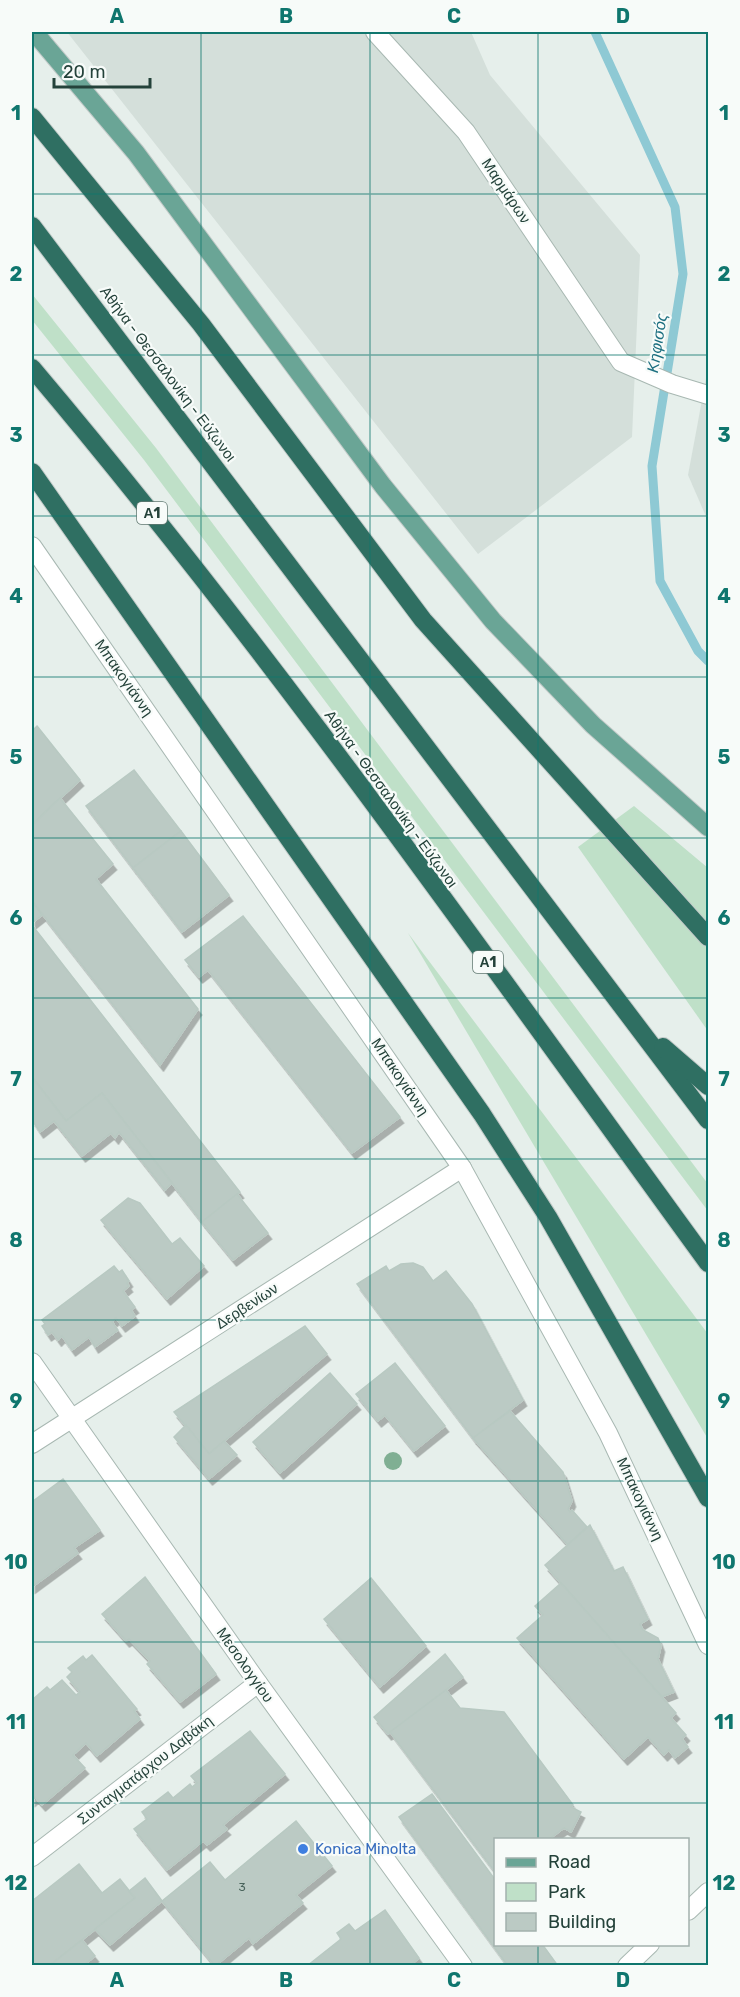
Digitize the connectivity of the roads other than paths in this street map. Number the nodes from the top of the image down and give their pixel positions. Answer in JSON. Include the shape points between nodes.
{"nodes":[{"id":1,"x":34,"y":32,"type":"edge"},
{"id":2,"x":375,"y":32,"type":"edge"},
{"id":3,"x":32,"y":117,"type":"edge"},
{"id":4,"x":32,"y":226,"type":"edge"},
{"id":5,"x":32,"y":368,"type":"edge"},
{"id":6,"x":708,"y":395,"type":"edge"},
{"id":7,"x":32,"y":472,"type":"edge"},
{"id":8,"x":32,"y":546,"type":"edge"},
{"id":9,"x":708,"y":827,"type":"edge"},
{"id":10,"x":708,"y":937,"type":"edge"},
{"id":11,"x":634,"y":1023,"type":"junction"},
{"id":12,"x":708,"y":1086,"type":"edge"},
{"id":13,"x":708,"y":1120,"type":"edge"},
{"id":14,"x":462,"y":1167,"type":"junction"},
{"id":15,"x":708,"y":1263,"type":"edge"},
{"id":16,"x":32,"y":1362,"type":"edge"},
{"id":17,"x":71,"y":1418,"type":"junction"},
{"id":18,"x":32,"y":1444,"type":"edge"},
{"id":19,"x":708,"y":1498,"type":"edge"},
{"id":20,"x":708,"y":1645,"type":"edge"},
{"id":21,"x":258,"y":1683,"type":"junction"},
{"id":22,"x":32,"y":1857,"type":"edge"},
{"id":23,"x":708,"y":1892,"type":"edge"},
{"id":24,"x":689,"y":1909,"type":"edge"},
{"id":25,"x":648,"y":1946,"type":"edge"},
{"id":26,"x":463,"y":1965,"type":"edge"},
{"id":27,"x":627,"y":1965,"type":"edge"}],
"edges":[{"from":1,"to":9,"type":"main road","via":[[136,153],[383,486],[493,621],[593,725]]},
{"from":2,"to":6,"type":"street","name":"Μαρμάρων","via":[[466,132],[621,362]]},
{"from":3,"to":10,"type":"highway","via":[[201,324],[423,620]]},
{"from":4,"to":11,"type":"highway","name":"Αθήνα - Θεσσαλονίκη - Εύζωνοι"},
{"from":5,"to":15,"type":"highway","name":"Αθήνα - Θεσσαλονίκη - Εύζωνοι","number":"Α1","via":[[268,661]]},
{"from":7,"to":19,"type":"highway","via":[[482,1114],[548,1217]]},
{"from":8,"to":14,"type":"street","name":"Μπακογιάννη"},
{"from":11,"to":12,"type":"highway"},
{"from":11,"to":13,"type":"highway","name":"Αθήνα - Θεσσαλονίκη - Εύζωνοι"},
{"from":14,"to":17,"type":"street","name":"Δερβενίων"},
{"from":14,"to":20,"type":"street","name":"Μπακογιάννη","via":[[608,1433]]},
{"from":16,"to":17,"type":"street","name":"Μεσολογγίου"},
{"from":17,"to":18,"type":"street","name":"Δερβενίων"},
{"from":17,"to":21,"type":"street","name":"Μεσολογγίου"},
{"from":21,"to":22,"type":"street","name":"Συνταγματάρχου Δαβάκη"},
{"from":21,"to":26,"type":"street","name":"Μεσολογγίου"},
{"from":23,"to":24,"type":"street"},
{"from":25,"to":27,"type":"street"}]}
